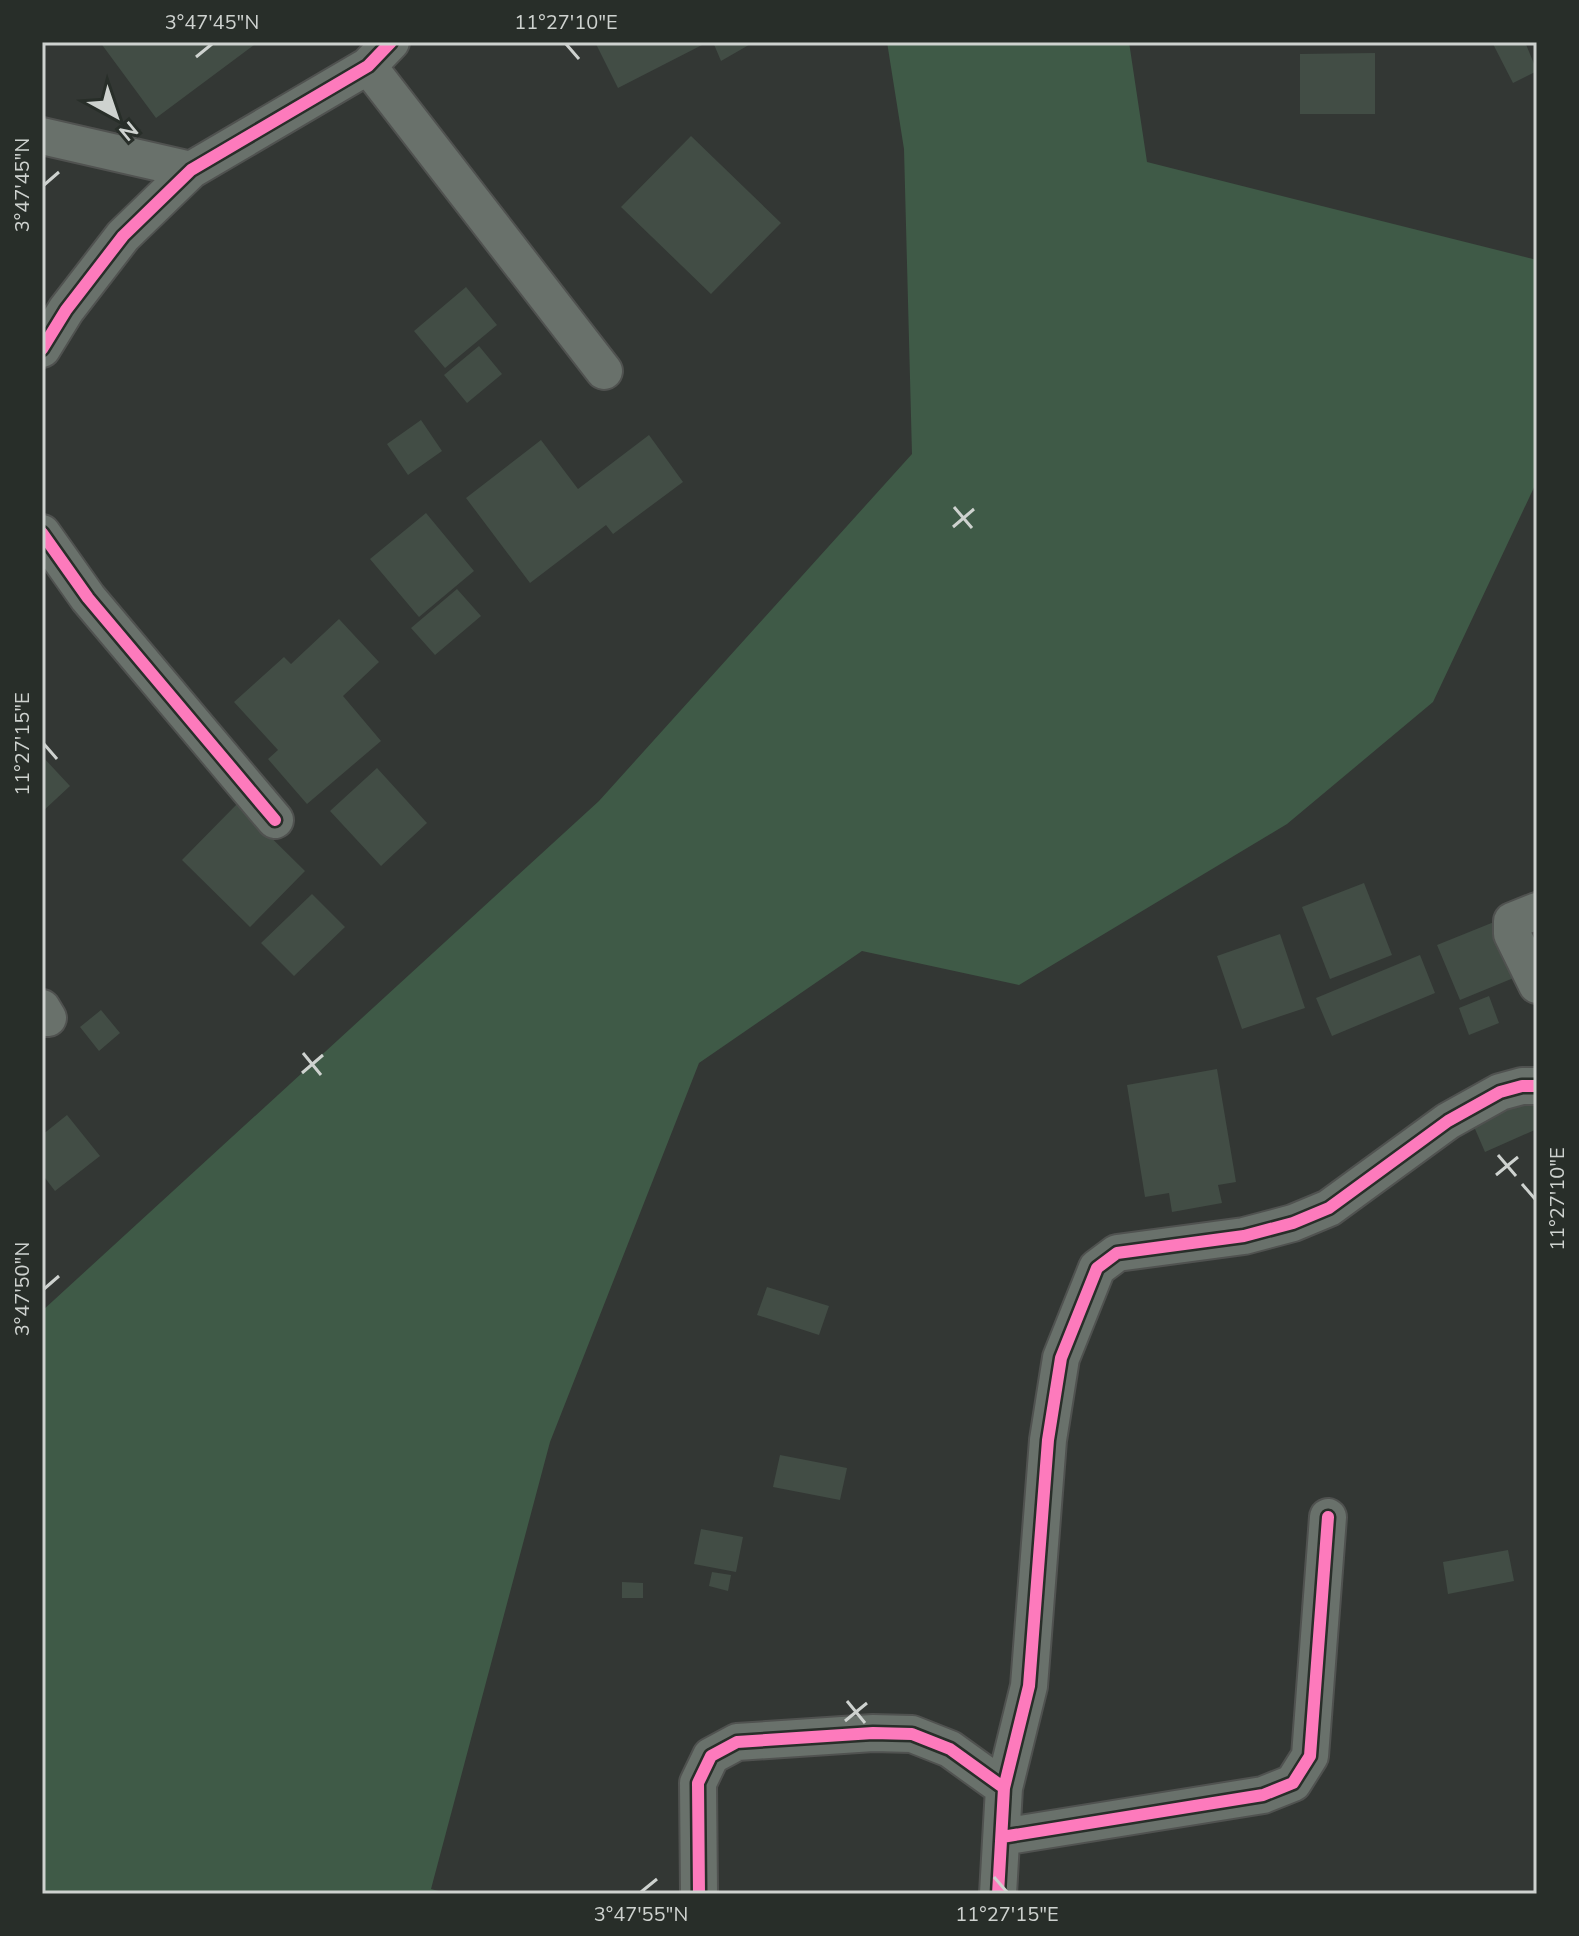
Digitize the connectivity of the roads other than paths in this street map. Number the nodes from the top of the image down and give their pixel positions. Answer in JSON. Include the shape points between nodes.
{"nodes":[{"id":1,"x":380,"y":54,"type":"edge"},
{"id":2,"x":42,"y":136,"type":"edge"},
{"id":3,"x":191,"y":170,"type":"junction"},
{"id":4,"x":42,"y":349,"type":"edge"},
{"id":5,"x":604,"y":371,"type":"dead end"},
{"id":6,"x":42,"y":533,"type":"edge"},
{"id":7,"x":275,"y":820,"type":"dead end"},
{"id":8,"x":1537,"y":911,"type":"edge"},
{"id":9,"x":1537,"y":985,"type":"edge"},
{"id":10,"x":1537,"y":1086,"type":"edge"},
{"id":11,"x":1328,"y":1517,"type":"dead end"},
{"id":12,"x":1004,"y":1788,"type":"junction"},
{"id":13,"x":1002,"y":1837,"type":"junction"},
{"id":14,"x":699,"y":1894,"type":"edge"},
{"id":15,"x":998,"y":1894,"type":"edge"}],
"edges":[{"from":1,"to":3,"type":"street"},
{"from":1,"to":5,"type":"street"},
{"from":2,"to":3,"type":"street"},
{"from":3,"to":4,"type":"street","via":[[123,236]]},
{"from":6,"to":7,"type":"street","via":[[88,598]]},
{"from":8,"to":9,"type":"street","via":[[1512,921],[1512,934]]},
{"from":10,"to":12,"type":"street","via":[[1500,1092],[1448,1121],[1329,1208],[1293,1223],[1244,1236],[1117,1253],[1097,1268],[1061,1358],[1048,1440],[1029,1686]]},
{"from":11,"to":13,"type":"street","via":[[1310,1756],[1293,1783],[1263,1795]]},
{"from":12,"to":13,"type":"street"},
{"from":12,"to":14,"type":"street","via":[[950,1749],[912,1734],[737,1742],[711,1756],[698,1783]]},
{"from":13,"to":15,"type":"street"}]}
